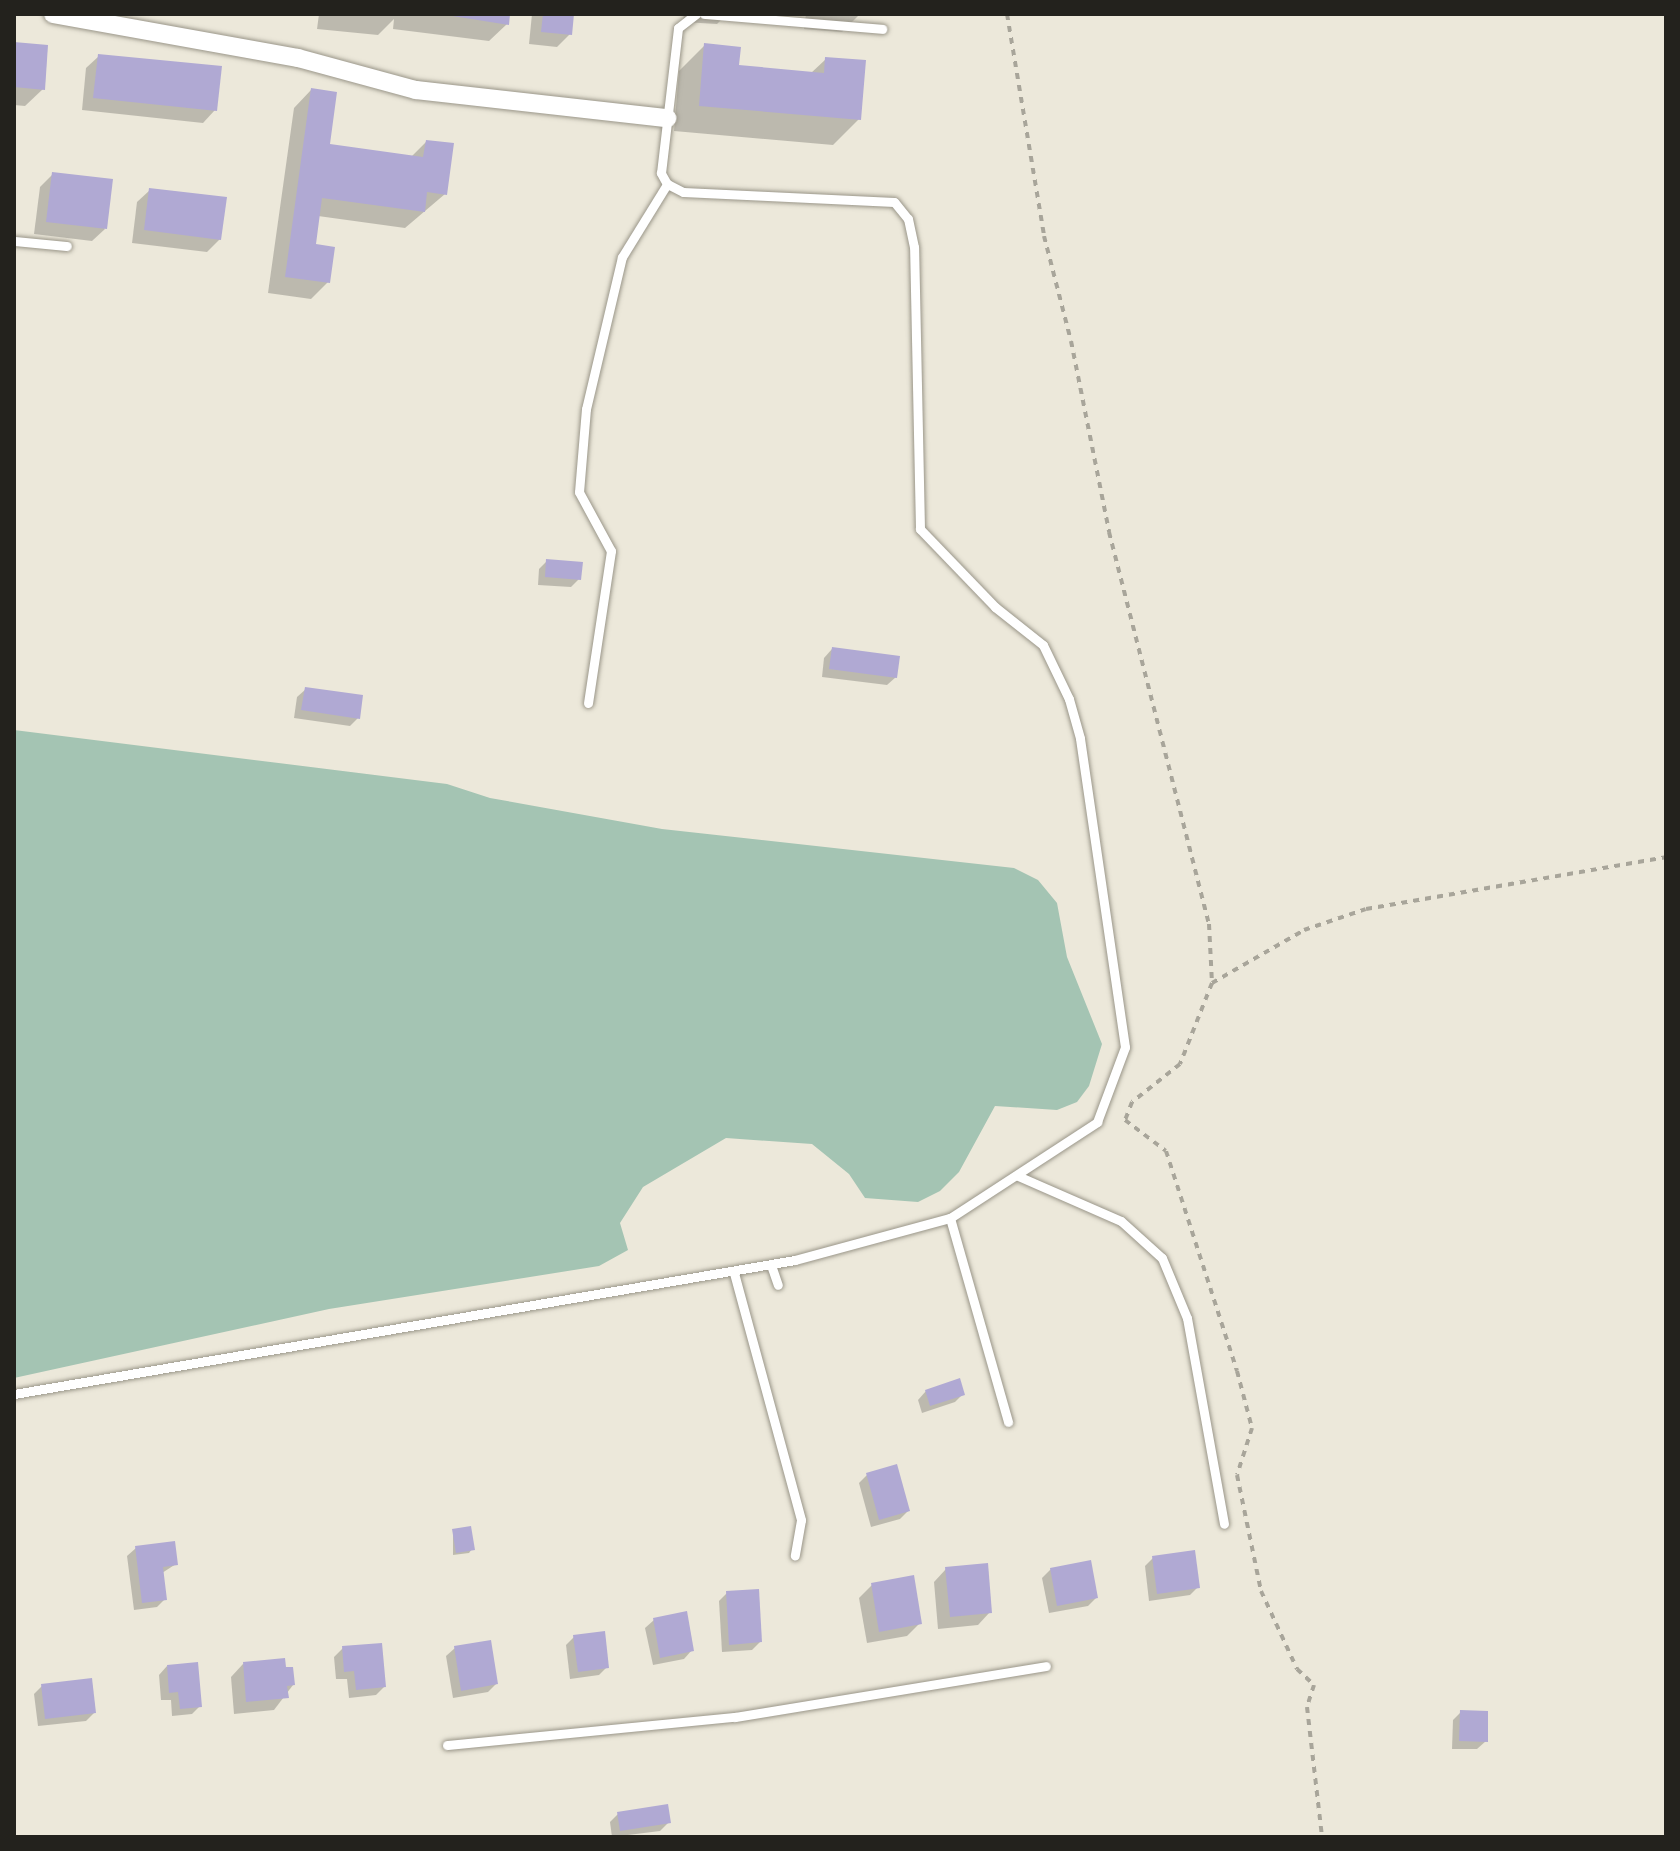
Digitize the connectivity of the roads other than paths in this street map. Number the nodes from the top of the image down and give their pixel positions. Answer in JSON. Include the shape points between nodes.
{"nodes":[{"id":1,"x":53,"y":14,"type":"edge"},
{"id":2,"x":696,"y":14,"type":"edge"},
{"id":3,"x":704,"y":14,"type":"edge"},
{"id":4,"x":882,"y":29,"type":"dead end"},
{"id":5,"x":667,"y":118,"type":"junction"},
{"id":6,"x":667,"y":184,"type":"junction"},
{"id":7,"x":14,"y":241,"type":"edge"},
{"id":8,"x":67,"y":246,"type":"dead end"},
{"id":9,"x":588,"y":703,"type":"dead end"},
{"id":10,"x":1018,"y":1176,"type":"junction"},
{"id":11,"x":950,"y":1218,"type":"junction"},
{"id":12,"x":771,"y":1265,"type":"junction"},
{"id":13,"x":734,"y":1273,"type":"junction"},
{"id":14,"x":778,"y":1285,"type":"dead end"},
{"id":15,"x":14,"y":1394,"type":"edge"},
{"id":16,"x":1008,"y":1422,"type":"dead end"},
{"id":17,"x":1224,"y":1524,"type":"dead end"},
{"id":18,"x":795,"y":1555,"type":"dead end"},
{"id":19,"x":1046,"y":1666,"type":"dead end"},
{"id":20,"x":447,"y":1745,"type":"dead end"}],
"edges":[{"from":1,"to":5,"type":"street","via":[[298,58],[416,90]]},
{"from":2,"to":5,"type":"lane","via":[[678,28]]},
{"from":3,"to":4,"type":"lane"},
{"from":5,"to":6,"type":"lane","via":[[661,173]]},
{"from":6,"to":9,"type":"lane","via":[[622,257],[586,409],[579,492],[611,551]]},
{"from":6,"to":10,"type":"lane","via":[[683,192],[894,202],[908,219],[914,247],[920,529],[995,607],[1043,645],[1069,699],[1115,950],[1125,1047],[1117,1077],[1097,1122]]},
{"from":7,"to":8,"type":"lane"},
{"from":10,"to":11,"type":"lane"},
{"from":10,"to":17,"type":"lane","via":[[1121,1221],[1162,1258],[1187,1318]]},
{"from":11,"to":12,"type":"lane"},
{"from":11,"to":16,"type":"lane"},
{"from":12,"to":13,"type":"lane"},
{"from":12,"to":14,"type":"lane"},
{"from":13,"to":15,"type":"lane"},
{"from":13,"to":18,"type":"lane","via":[[801,1520]]},
{"from":19,"to":20,"type":"lane","via":[[735,1717]]}]}
